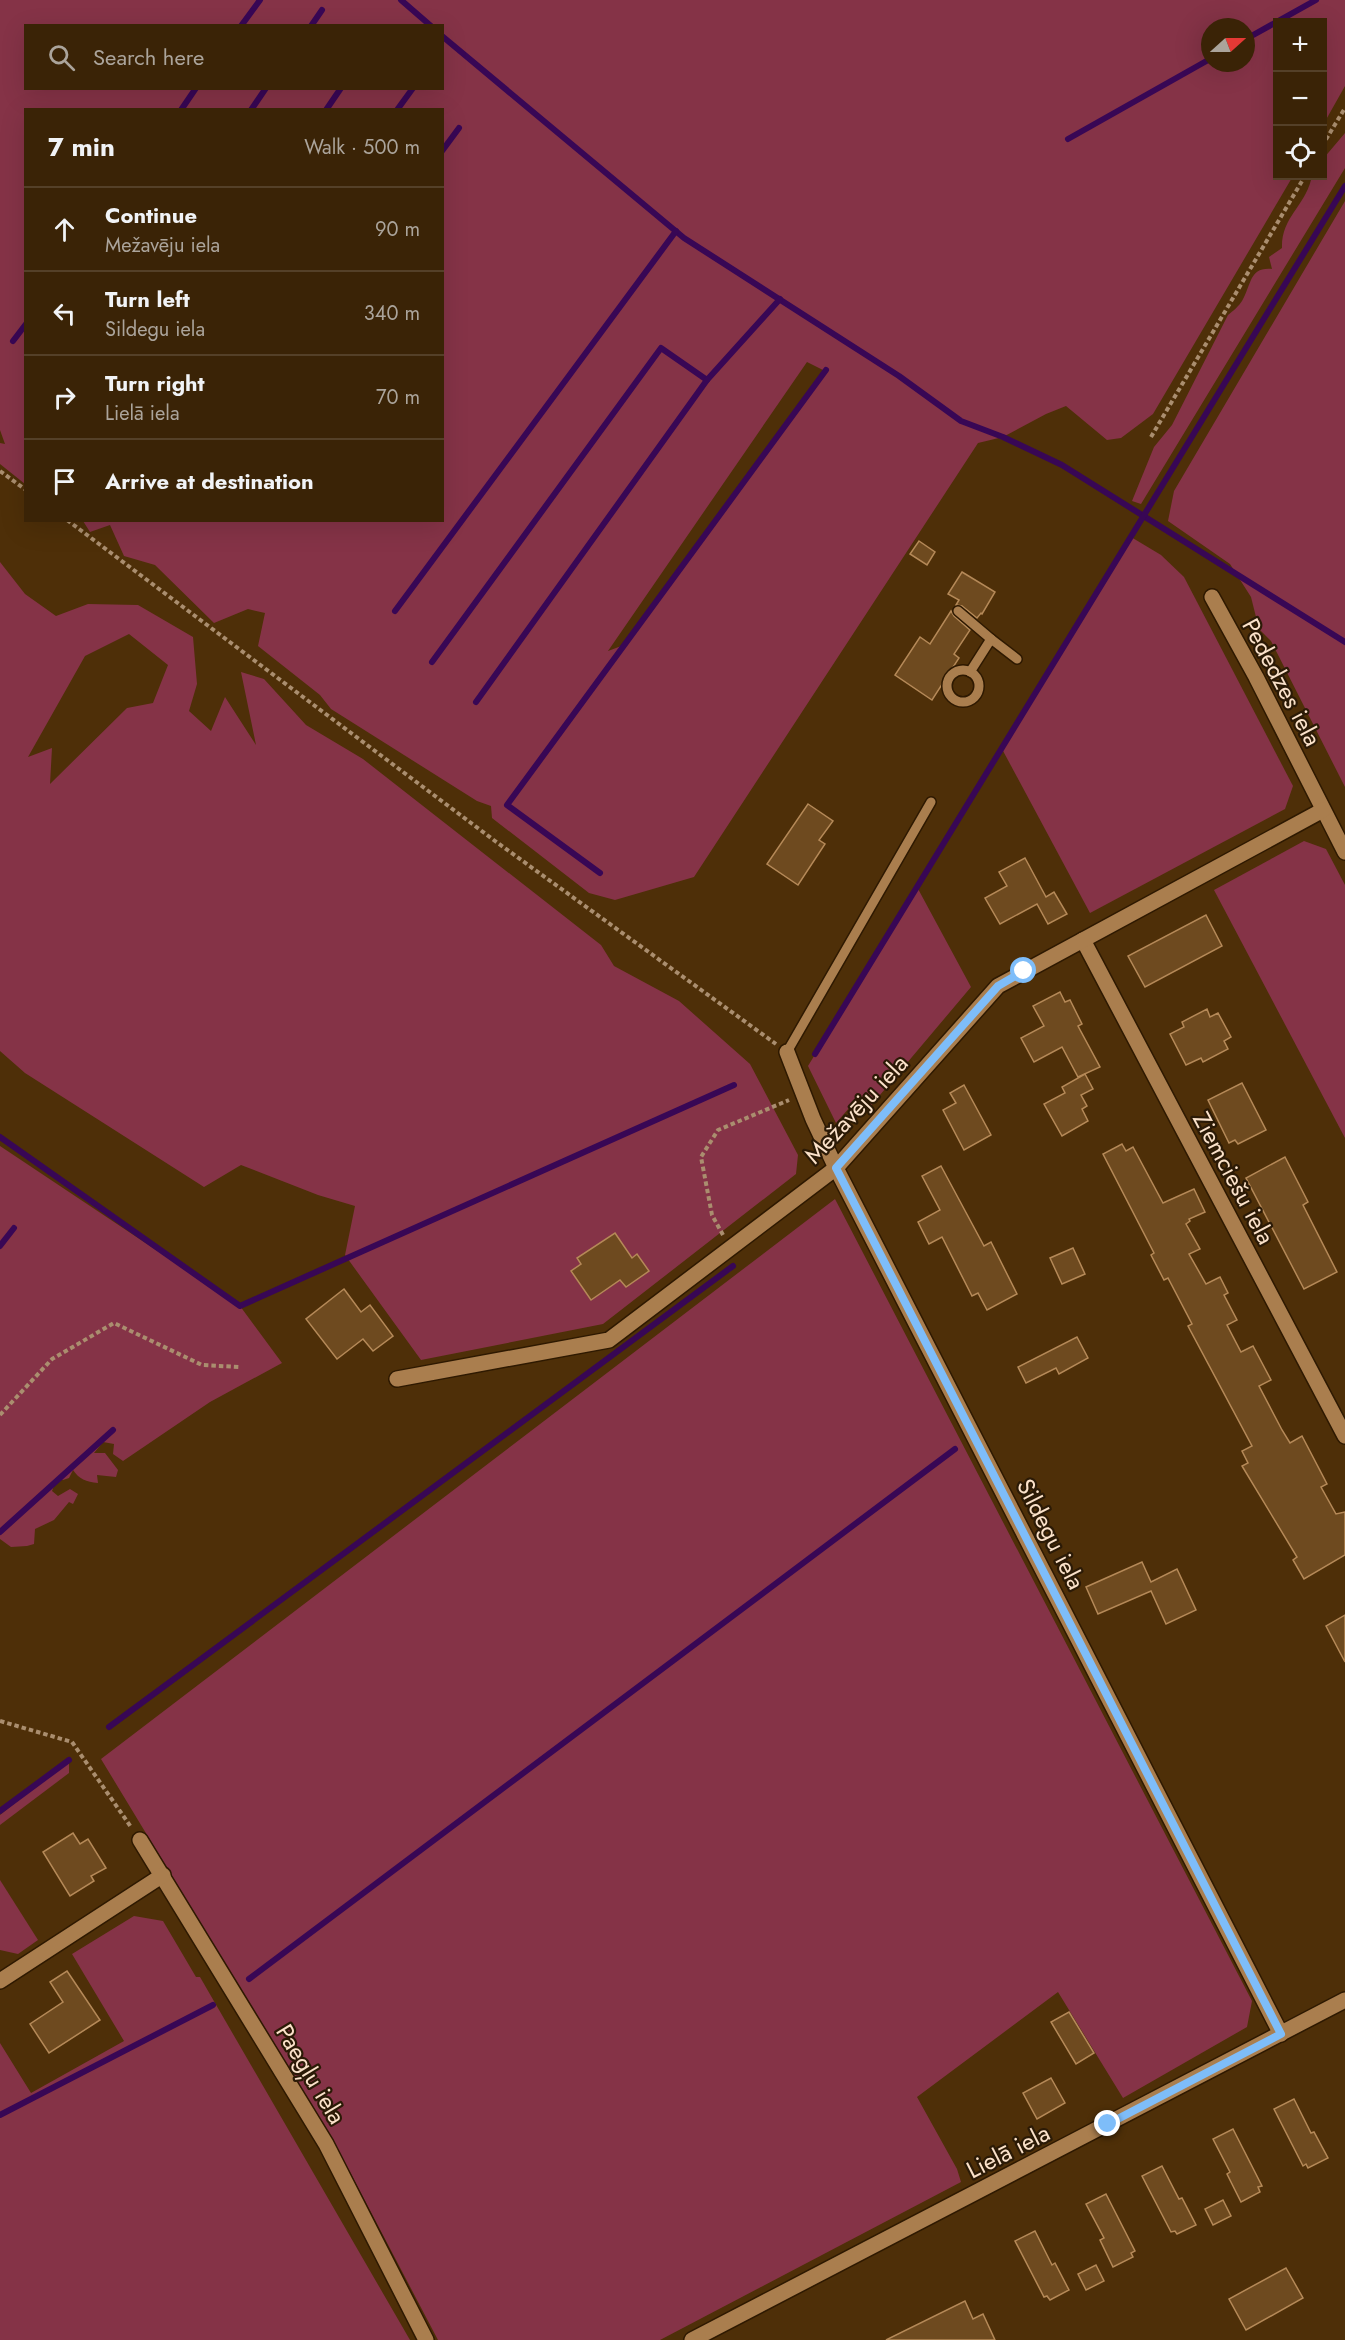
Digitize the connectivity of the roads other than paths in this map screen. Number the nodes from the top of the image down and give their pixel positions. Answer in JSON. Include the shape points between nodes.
{"nodes":[{"id":1,"x":1212,"y":597,"type":"dead end"},
{"id":2,"x":958,"y":611,"type":"dead end"},
{"id":3,"x":991,"y":639,"type":"junction"},
{"id":4,"x":1017,"y":658,"type":"dead end"},
{"id":5,"x":970,"y":672,"type":"dead end"},
{"id":6,"x":931,"y":802,"type":"dead end"},
{"id":7,"x":1323,"y":810,"type":"junction"},
{"id":8,"x":1345,"y":852,"type":"edge"},
{"id":9,"x":1083,"y":940,"type":"junction"},
{"id":10,"x":787,"y":1052,"type":"joint"},
{"id":11,"x":836,"y":1168,"type":"junction"},
{"id":12,"x":397,"y":1379,"type":"dead end"},
{"id":13,"x":1345,"y":1436,"type":"edge"},
{"id":14,"x":140,"y":1840,"type":"road end"},
{"id":15,"x":163,"y":1875,"type":"junction"},
{"id":16,"x":0,"y":1981,"type":"edge"},
{"id":17,"x":1345,"y":2000,"type":"edge"},
{"id":18,"x":1281,"y":2034,"type":"junction"},
{"id":19,"x":426,"y":2340,"type":"edge"},
{"id":20,"x":692,"y":2340,"type":"edge"}],
"edges":[{"from":1,"to":7,"type":"street","name":"Pededzes iela"},
{"from":2,"to":3,"type":"lane"},
{"from":3,"to":4,"type":"lane"},
{"from":3,"to":5,"type":"lane"},
{"from":6,"to":10,"type":"lane"},
{"from":7,"to":8,"type":"street","name":"Pededzes iela"},
{"from":7,"to":9,"type":"street","name":"Mežavēju iela"},
{"from":9,"to":11,"type":"street","name":"Mežavēju iela","via":[[998,986]]},
{"from":9,"to":13,"type":"street","name":"Ziemciešu iela"},
{"from":10,"to":11,"type":"street","name":"Sildegu iela"},
{"from":11,"to":12,"type":"street","name":"Mežavēju iela","via":[[609,1340]]},
{"from":11,"to":18,"type":"street","name":"Sildegu iela"},
{"from":14,"to":15,"type":"street","name":"Paegļu iela"},
{"from":15,"to":16,"type":"street"},
{"from":15,"to":19,"type":"street","name":"Paegļu iela","via":[[326,2144]]},
{"from":17,"to":18,"type":"street","name":"Lielā iela"},
{"from":18,"to":20,"type":"street","name":"Lielā iela"}]}
